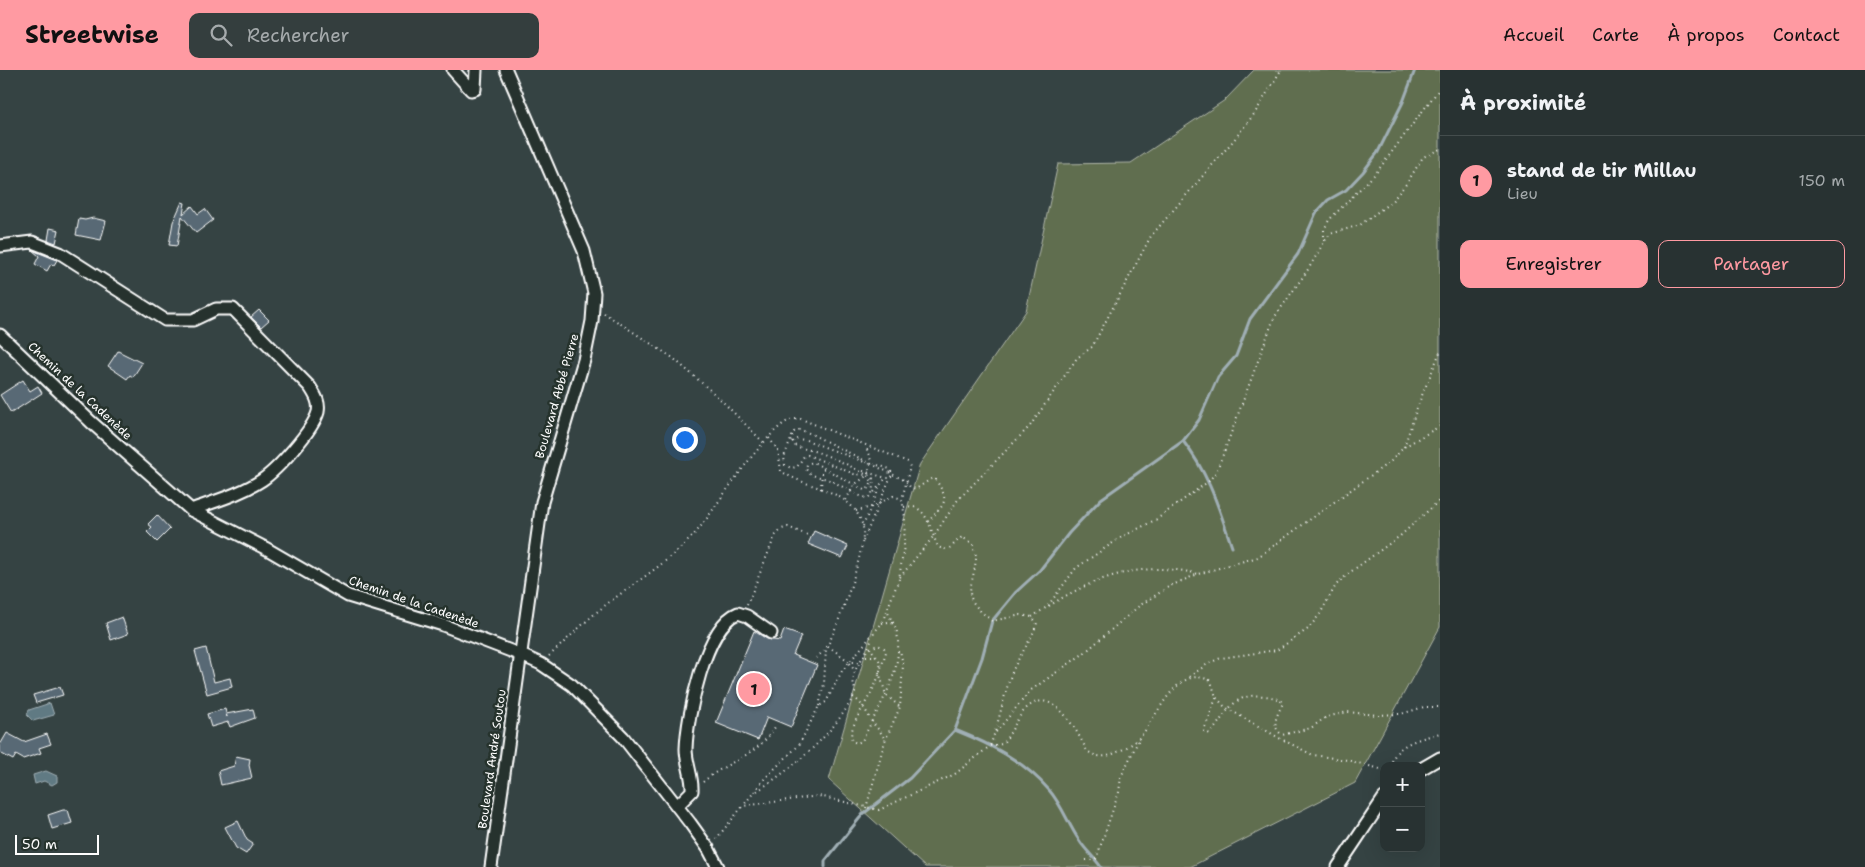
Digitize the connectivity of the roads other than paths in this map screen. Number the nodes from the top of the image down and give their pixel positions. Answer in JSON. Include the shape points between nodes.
{"nodes":[{"id":1,"x":453,"y":70,"type":"edge"},
{"id":2,"x":476,"y":70,"type":"edge"},
{"id":3,"x":506,"y":70,"type":"edge"},
{"id":4,"x":0,"y":246,"type":"edge"},
{"id":5,"x":0,"y":335,"type":"edge"},
{"id":6,"x":191,"y":510,"type":"junction"},
{"id":7,"x":771,"y":634,"type":"dead end"},
{"id":8,"x":521,"y":655,"type":"junction"},
{"id":9,"x":1440,"y":758,"type":"edge"},
{"id":10,"x":1425,"y":767,"type":"edge"},
{"id":11,"x":1380,"y":804,"type":"edge"},
{"id":12,"x":677,"y":806,"type":"junction"},
{"id":13,"x":491,"y":867,"type":"edge"},
{"id":14,"x":718,"y":867,"type":"edge"},
{"id":15,"x":1338,"y":867,"type":"edge"}],
"edges":[{"from":1,"to":2,"type":"street","via":[[471,90],[475,89]]},
{"from":3,"to":8,"type":"street","name":"Boulevard Abbé Pierre","via":[[584,251],[594,306],[584,360],[542,502]]},
{"from":4,"to":6,"type":"street","via":[[32,242],[60,253],[165,320],[193,320],[216,309],[233,309],[310,387],[318,401],[318,412],[284,460],[262,480]]},
{"from":5,"to":6,"type":"street","name":"Chemin de la Cadenède"},
{"from":6,"to":8,"type":"street","name":"Chemin de la Cadenède","via":[[267,548],[348,596],[443,625]]},
{"from":7,"to":12,"type":"street","via":[[738,613],[730,616],[720,629],[694,688],[686,751],[692,791]]},
{"from":8,"to":12,"type":"street","name":"Chemin de la Cadenède","via":[[572,685],[594,705],[624,737]]},
{"from":8,"to":13,"type":"street","name":"Boulevard André Soutou"},
{"from":9,"to":10,"type":"street"},
{"from":11,"to":15,"type":"street"},
{"from":12,"to":14,"type":"street","name":"Chemin de la Cadenède"}]}
